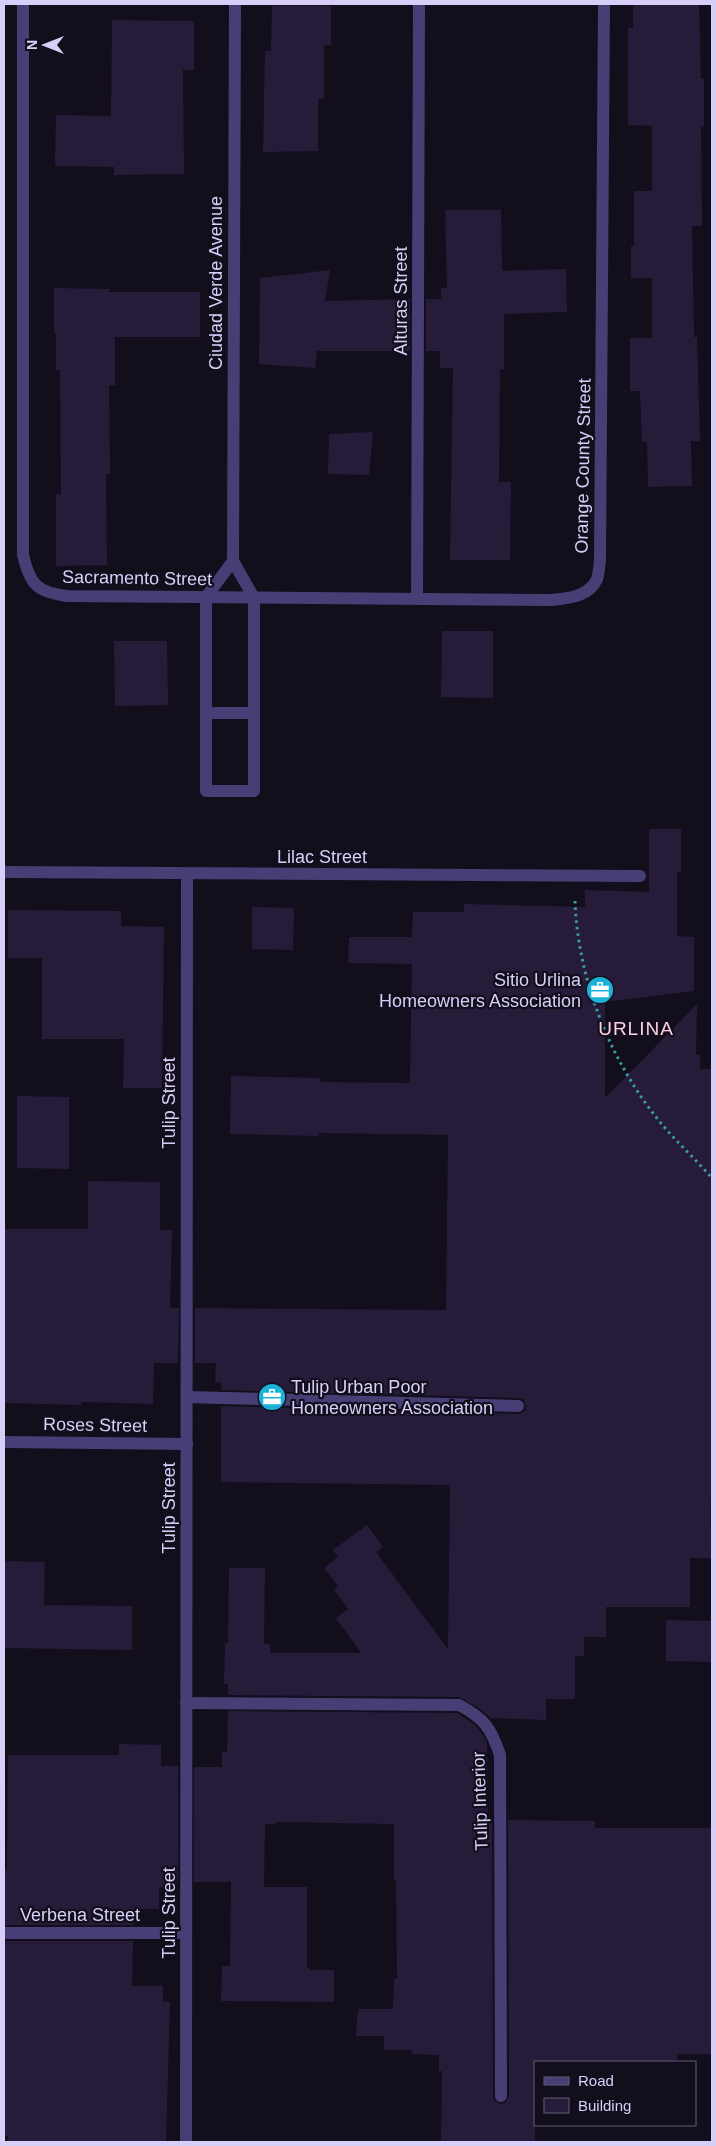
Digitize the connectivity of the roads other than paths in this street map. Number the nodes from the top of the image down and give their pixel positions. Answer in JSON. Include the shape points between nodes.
{"nodes":[{"id":1,"x":23,"y":4,"type":"edge"},
{"id":2,"x":234,"y":4,"type":"edge"},
{"id":3,"x":419,"y":4,"type":"edge"},
{"id":4,"x":604,"y":4,"type":"edge"},
{"id":5,"x":233,"y":561,"type":"junction"},
{"id":6,"x":206,"y":598,"type":"junction"},
{"id":7,"x":254,"y":598,"type":"junction"},
{"id":8,"x":417,"y":599,"type":"junction"},
{"id":9,"x":206,"y":713,"type":"junction"},
{"id":10,"x":254,"y":713,"type":"junction"},
{"id":11,"x":4,"y":872,"type":"edge"},
{"id":12,"x":187,"y":874,"type":"junction"},
{"id":13,"x":640,"y":876,"type":"dead end"},
{"id":14,"x":187,"y":1397,"type":"junction"},
{"id":15,"x":518,"y":1406,"type":"dead end"},
{"id":16,"x":4,"y":1442,"type":"edge"},
{"id":17,"x":187,"y":1444,"type":"junction"},
{"id":18,"x":186,"y":1703,"type":"junction"},
{"id":19,"x":4,"y":1933,"type":"edge"},
{"id":20,"x":186,"y":1933,"type":"junction"},
{"id":21,"x":500,"y":2096,"type":"dead end"},
{"id":22,"x":186,"y":2142,"type":"edge"}],
"edges":[{"from":1,"to":6,"type":"street","name":"Sacramento Street","via":[[23,555],[27,573],[34,585],[48,593],[67,596]]},
{"from":2,"to":5,"type":"street","name":"Ciudad Verde Avenue"},
{"from":3,"to":8,"type":"street","name":"Alturas Street"},
{"from":4,"to":8,"type":"street","name":"Orange County Street","via":[[600,550],[597,579],[586,593],[552,600]]},
{"from":5,"to":6,"type":"street"},
{"from":5,"to":7,"type":"street","name":"Ciudad Verde Avenue"},
{"from":6,"to":7,"type":"street","name":"Sacramento Street"},
{"from":6,"to":9,"type":"street","name":"Ciudad Verde Avenue"},
{"from":7,"to":8,"type":"street","name":"Orange County Street"},
{"from":7,"to":10,"type":"street","name":"Ciudad Verde Avenue"},
{"from":9,"to":10,"type":"street"},
{"from":9,"to":10,"type":"street","name":"Ciudad Verde Avenue","via":[[206,791],[254,791]]},
{"from":11,"to":12,"type":"street","name":"Lilac Street"},
{"from":12,"to":13,"type":"street","name":"Lilac Street"},
{"from":12,"to":14,"type":"street","name":"Tulip Street"},
{"from":14,"to":15,"type":"street"},
{"from":14,"to":17,"type":"street","name":"Tulip Street"},
{"from":16,"to":17,"type":"street","name":"Roses Street"},
{"from":17,"to":18,"type":"street","name":"Tulip Street"},
{"from":18,"to":20,"type":"street","name":"Tulip Street"},
{"from":18,"to":21,"type":"street","name":"Tulip Interior","via":[[459,1705],[478,1716],[493,1734],[500,1755]]},
{"from":19,"to":20,"type":"street","name":"Verbena Street"},
{"from":20,"to":22,"type":"street","name":"Tulip Street"}]}
